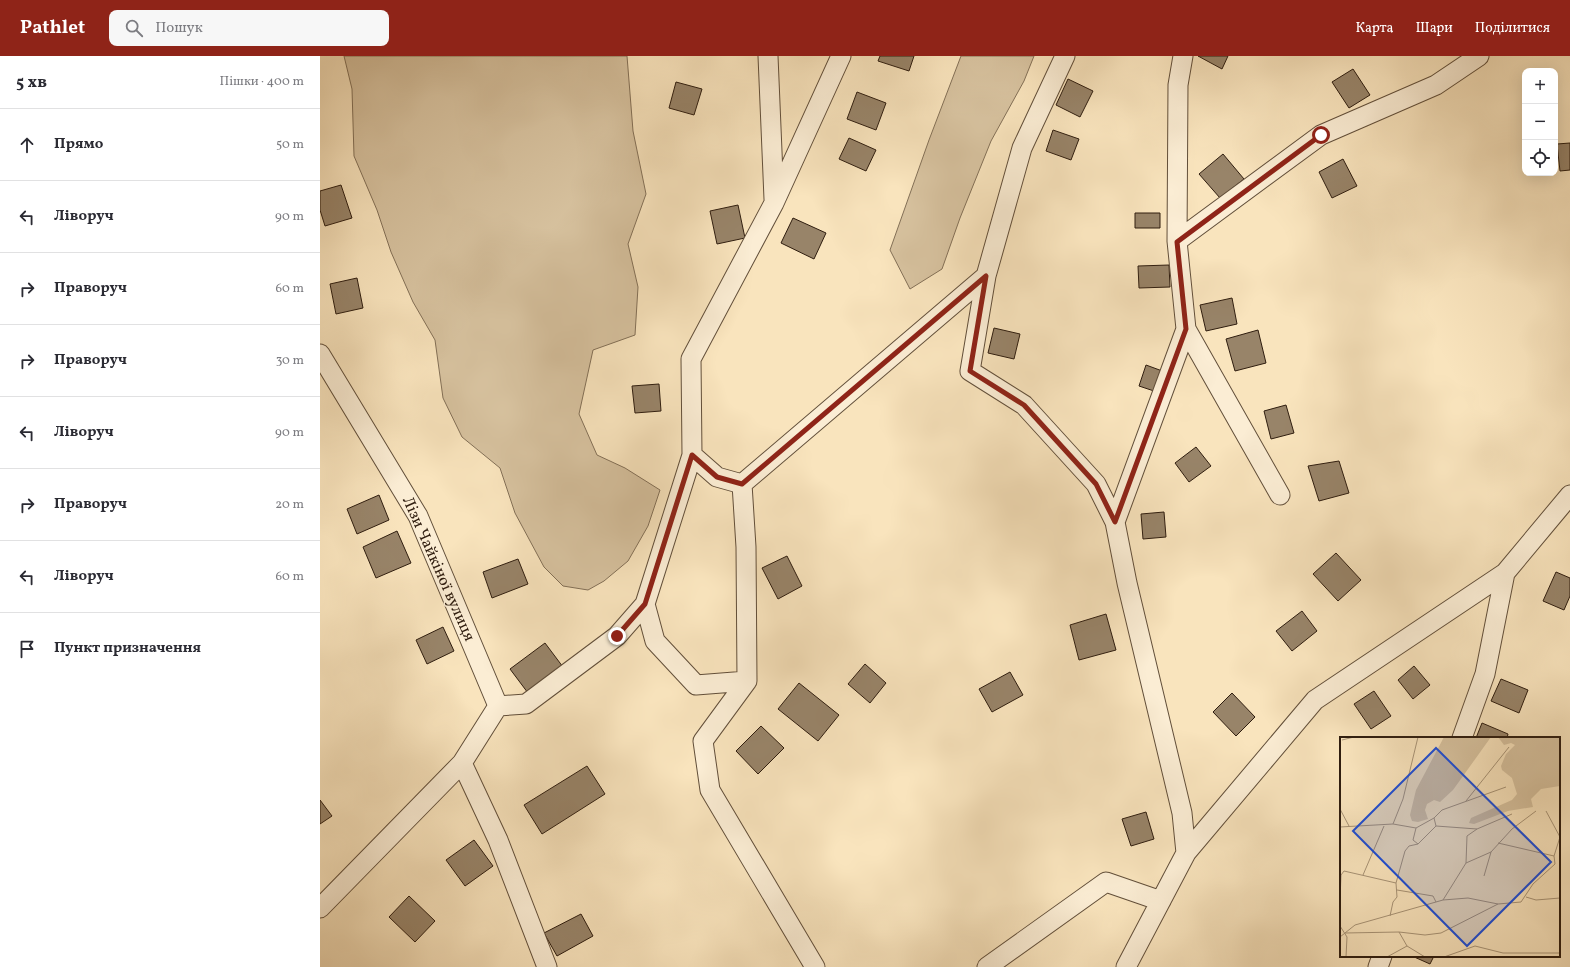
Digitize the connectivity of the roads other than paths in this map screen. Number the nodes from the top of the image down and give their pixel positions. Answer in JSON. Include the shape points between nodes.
{"nodes":[{"id":1,"x":768,"y":56,"type":"edge"},
{"id":2,"x":841,"y":56,"type":"edge"},
{"id":3,"x":1065,"y":56,"type":"edge"},
{"id":4,"x":1183,"y":56,"type":"edge"},
{"id":5,"x":1479,"y":56,"type":"edge"},
{"id":6,"x":774,"y":203,"type":"junction"},
{"id":7,"x":1177,"y":242,"type":"junction"},
{"id":8,"x":986,"y":276,"type":"junction"},
{"id":9,"x":1186,"y":329,"type":"junction"},
{"id":10,"x":320,"y":354,"type":"edge"},
{"id":11,"x":692,"y":455,"type":"junction"},
{"id":12,"x":742,"y":484,"type":"junction"},
{"id":13,"x":1280,"y":495,"type":"dead end"},
{"id":14,"x":1570,"y":495,"type":"edge"},
{"id":15,"x":1115,"y":522,"type":"junction"},
{"id":16,"x":1505,"y":573,"type":"junction"},
{"id":17,"x":645,"y":604,"type":"junction"},
{"id":18,"x":747,"y":681,"type":"junction"},
{"id":19,"x":498,"y":706,"type":"junction"},
{"id":20,"x":1462,"y":737,"type":"edge"},
{"id":21,"x":462,"y":763,"type":"junction"},
{"id":22,"x":1186,"y":853,"type":"junction"},
{"id":23,"x":1161,"y":901,"type":"junction"},
{"id":24,"x":320,"y":908,"type":"edge"},
{"id":25,"x":1382,"y":957,"type":"edge"},
{"id":26,"x":547,"y":967,"type":"edge"},
{"id":27,"x":814,"y":967,"type":"edge"},
{"id":28,"x":987,"y":967,"type":"edge"},
{"id":29,"x":1126,"y":967,"type":"edge"},
{"id":30,"x":1378,"y":967,"type":"edge"}],
"edges":[{"from":1,"to":6,"type":"street"},
{"from":2,"to":6,"type":"street"},
{"from":3,"to":8,"type":"street","via":[[1022,148]]},
{"from":4,"to":7,"type":"street","via":[[1178,85]]},
{"from":5,"to":7,"type":"street","via":[[1436,85],[1321,135]]},
{"from":6,"to":11,"type":"street","via":[[691,360]]},
{"from":7,"to":9,"type":"street"},
{"from":8,"to":12,"type":"street"},
{"from":8,"to":15,"type":"street","via":[[970,371],[1024,405],[1096,484]]},
{"from":9,"to":13,"type":"street"},
{"from":9,"to":15,"type":"street"},
{"from":10,"to":19,"type":"street","name":"Лізи Чайкіної вулиця","via":[[418,516]]},
{"from":11,"to":12,"type":"street","via":[[717,477]]},
{"from":11,"to":17,"type":"street"},
{"from":12,"to":18,"type":"street","via":[[746,547]]},
{"from":14,"to":16,"type":"street"},
{"from":15,"to":22,"type":"street","via":[[1182,813]]},
{"from":16,"to":20,"type":"street","via":[[1485,674]]},
{"from":16,"to":22,"type":"street","via":[[1315,700]]},
{"from":17,"to":18,"type":"street","via":[[655,641],[696,686]]},
{"from":17,"to":19,"type":"street","via":[[617,636],[526,704]]},
{"from":18,"to":27,"type":"street","via":[[703,741],[710,790]]},
{"from":19,"to":21,"type":"street"},
{"from":21,"to":24,"type":"street"},
{"from":21,"to":26,"type":"street","via":[[498,840]]},
{"from":22,"to":23,"type":"street"},
{"from":23,"to":28,"type":"street","via":[[1106,882]]},
{"from":23,"to":29,"type":"street"},
{"from":25,"to":30,"type":"street"}]}
